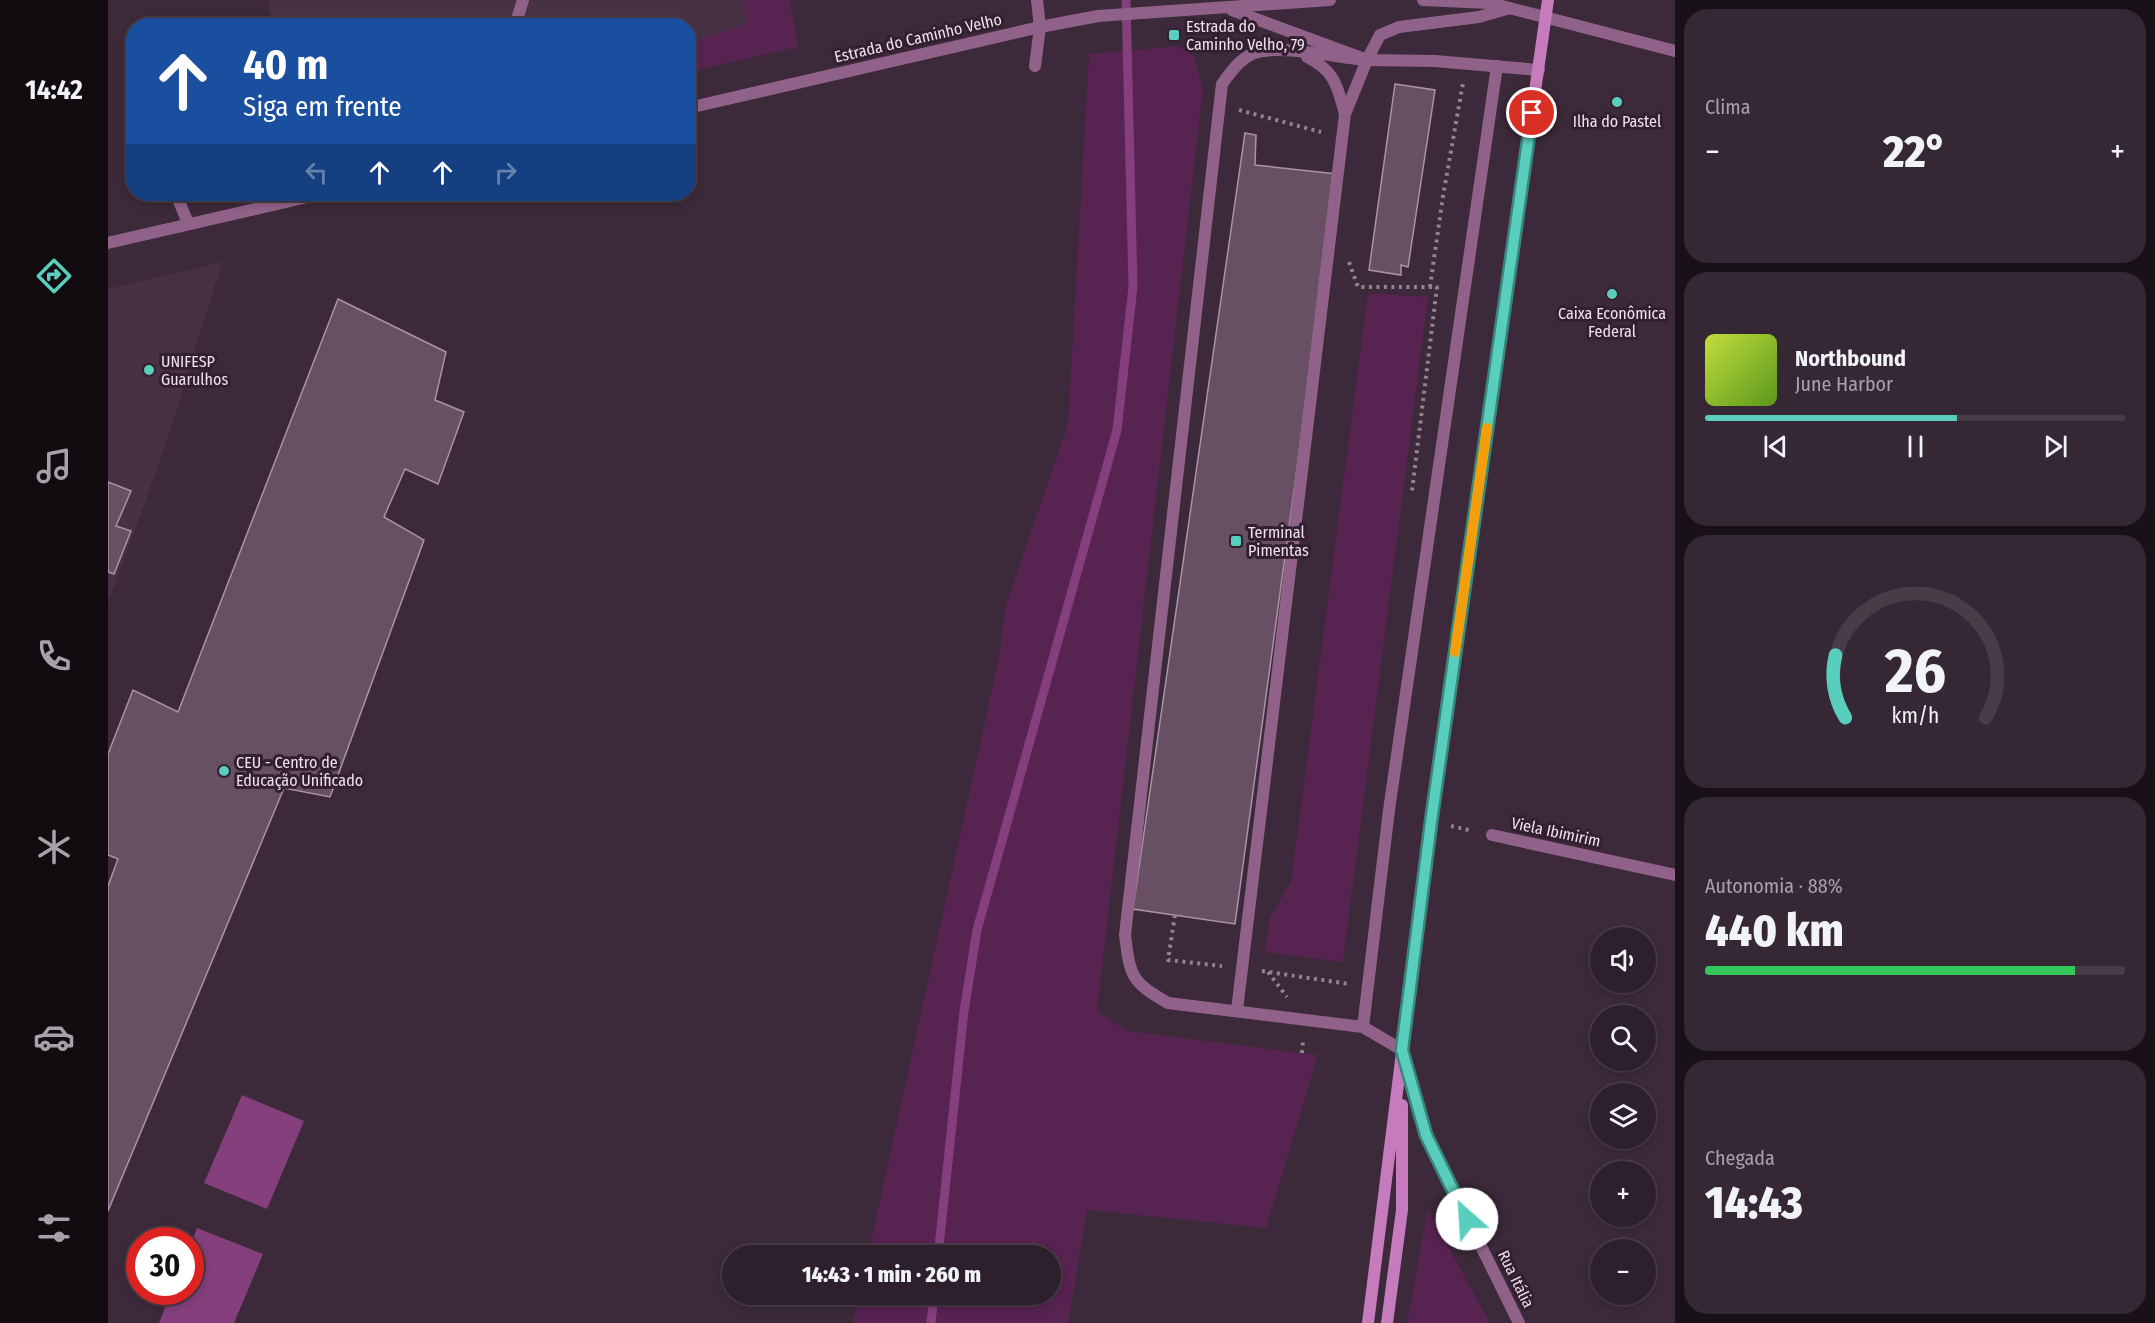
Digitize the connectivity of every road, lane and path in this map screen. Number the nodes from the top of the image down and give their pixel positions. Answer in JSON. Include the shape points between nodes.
{"nodes":[{"id":1,"x":523,"y":0,"type":"edge"},
{"id":2,"x":1036,"y":0,"type":"edge"},
{"id":3,"x":1329,"y":0,"type":"edge"},
{"id":4,"x":1423,"y":0,"type":"edge"},
{"id":5,"x":1548,"y":0,"type":"edge"},
{"id":6,"x":1510,"y":8,"type":"junction"},
{"id":7,"x":1228,"y":9,"type":"junction"},
{"id":8,"x":1546,"y":16,"type":"junction"},
{"id":9,"x":517,"y":18,"type":"edge"},
{"id":10,"x":1041,"y":27,"type":"junction"},
{"id":11,"x":1274,"y":51,"type":"junction"},
{"id":12,"x":1675,"y":51,"type":"edge"},
{"id":13,"x":1367,"y":60,"type":"junction"},
{"id":14,"x":1467,"y":64,"type":"junction"},
{"id":15,"x":1035,"y":66,"type":"dead end"},
{"id":16,"x":1497,"y":66,"type":"junction"},
{"id":17,"x":1539,"y":70,"type":"junction"},
{"id":18,"x":1221,"y":105,"type":"junction"},
{"id":19,"x":696,"y":106,"type":"edge"},
{"id":20,"x":1345,"y":114,"type":"junction"},
{"id":21,"x":1342,"y":138,"type":"junction"},
{"id":22,"x":179,"y":201,"type":"edge"},
{"id":23,"x":288,"y":201,"type":"edge"},
{"id":24,"x":188,"y":223,"type":"junction"},
{"id":25,"x":108,"y":243,"type":"edge"},
{"id":26,"x":1348,"y":258,"type":"dead end"},
{"id":27,"x":1430,"y":287,"type":"junction"},
{"id":28,"x":1411,"y":499,"type":"dead end"},
{"id":29,"x":1431,"y":822,"type":"junction"},
{"id":30,"x":1492,"y":835,"type":"joint"},
{"id":31,"x":1675,"y":874,"type":"edge"},
{"id":32,"x":1351,"y":973,"type":"dead end"},
{"id":33,"x":1349,"y":984,"type":"dead end"},
{"id":34,"x":1237,"y":1010,"type":"junction"},
{"id":35,"x":1363,"y":1027,"type":"junction"},
{"id":36,"x":1402,"y":1050,"type":"junction"},
{"id":37,"x":1368,"y":1323,"type":"edge"},
{"id":38,"x":1387,"y":1323,"type":"edge"},
{"id":39,"x":1519,"y":1323,"type":"edge"}],
"edges":[{"from":1,"to":9,"type":"street"},
{"from":2,"to":10,"type":"street"},
{"from":3,"to":7,"type":"street","name":"Estrada do Caminho Velho"},
{"from":4,"to":6,"type":"street","via":[[1476,1]]},
{"from":5,"to":8,"type":"main road"},
{"from":6,"to":8,"type":"street"},
{"from":6,"to":13,"type":"street","via":[[1479,17],[1399,27],[1380,35]]},
{"from":7,"to":10,"type":"street","name":"Estrada do Caminho Velho","via":[[1098,16]]},
{"from":7,"to":13,"type":"street","name":"Estrada do Caminho Velho"},
{"from":8,"to":12,"type":"street"},
{"from":8,"to":17,"type":"main road"},
{"from":10,"to":15,"type":"street"},
{"from":10,"to":19,"type":"street","name":"Estrada do Caminho Velho"},
{"from":11,"to":13,"type":"street"},
{"from":11,"to":18,"type":"street","via":[[1253,54],[1234,68],[1222,84]]},
{"from":11,"to":20,"type":"street","via":[[1306,56],[1324,66],[1336,83]]},
{"from":13,"to":14,"type":"street","name":"Estrada do Caminho Velho"},
{"from":13,"to":20,"type":"street"},
{"from":14,"to":16,"type":"street","name":"Estrada do Caminho Velho"},
{"from":14,"to":27,"type":"path"},
{"from":16,"to":17,"type":"street","name":"Estrada do Caminho Velho"},
{"from":16,"to":35,"type":"street","via":[[1391,798]]},
{"from":17,"to":29,"type":"main road"},
{"from":18,"to":21,"type":"path"},
{"from":18,"to":34,"type":"street","via":[[1125,935],[1130,971],[1144,989],[1168,1003]]},
{"from":20,"to":21,"type":"street"},
{"from":21,"to":34,"type":"street"},
{"from":22,"to":24,"type":"street"},
{"from":23,"to":24,"type":"street"},
{"from":24,"to":25,"type":"street"},
{"from":26,"to":27,"type":"path","via":[[1358,286]]},
{"from":27,"to":28,"type":"path","via":[[1437,287]]},
{"from":29,"to":30,"type":"path","name":"Viela Ibimirim"},
{"from":29,"to":36,"type":"main road"},
{"from":30,"to":31,"type":"street","name":"Viela Ibimirim"},
{"from":32,"to":33,"type":"path"},
{"from":34,"to":35,"type":"street"},
{"from":35,"to":36,"type":"street"},
{"from":36,"to":37,"type":"main road"},
{"from":36,"to":38,"type":"main road","via":[[1402,1210]]},
{"from":36,"to":39,"type":"street","name":"Rua Itália","via":[[1426,1135]]}]}
